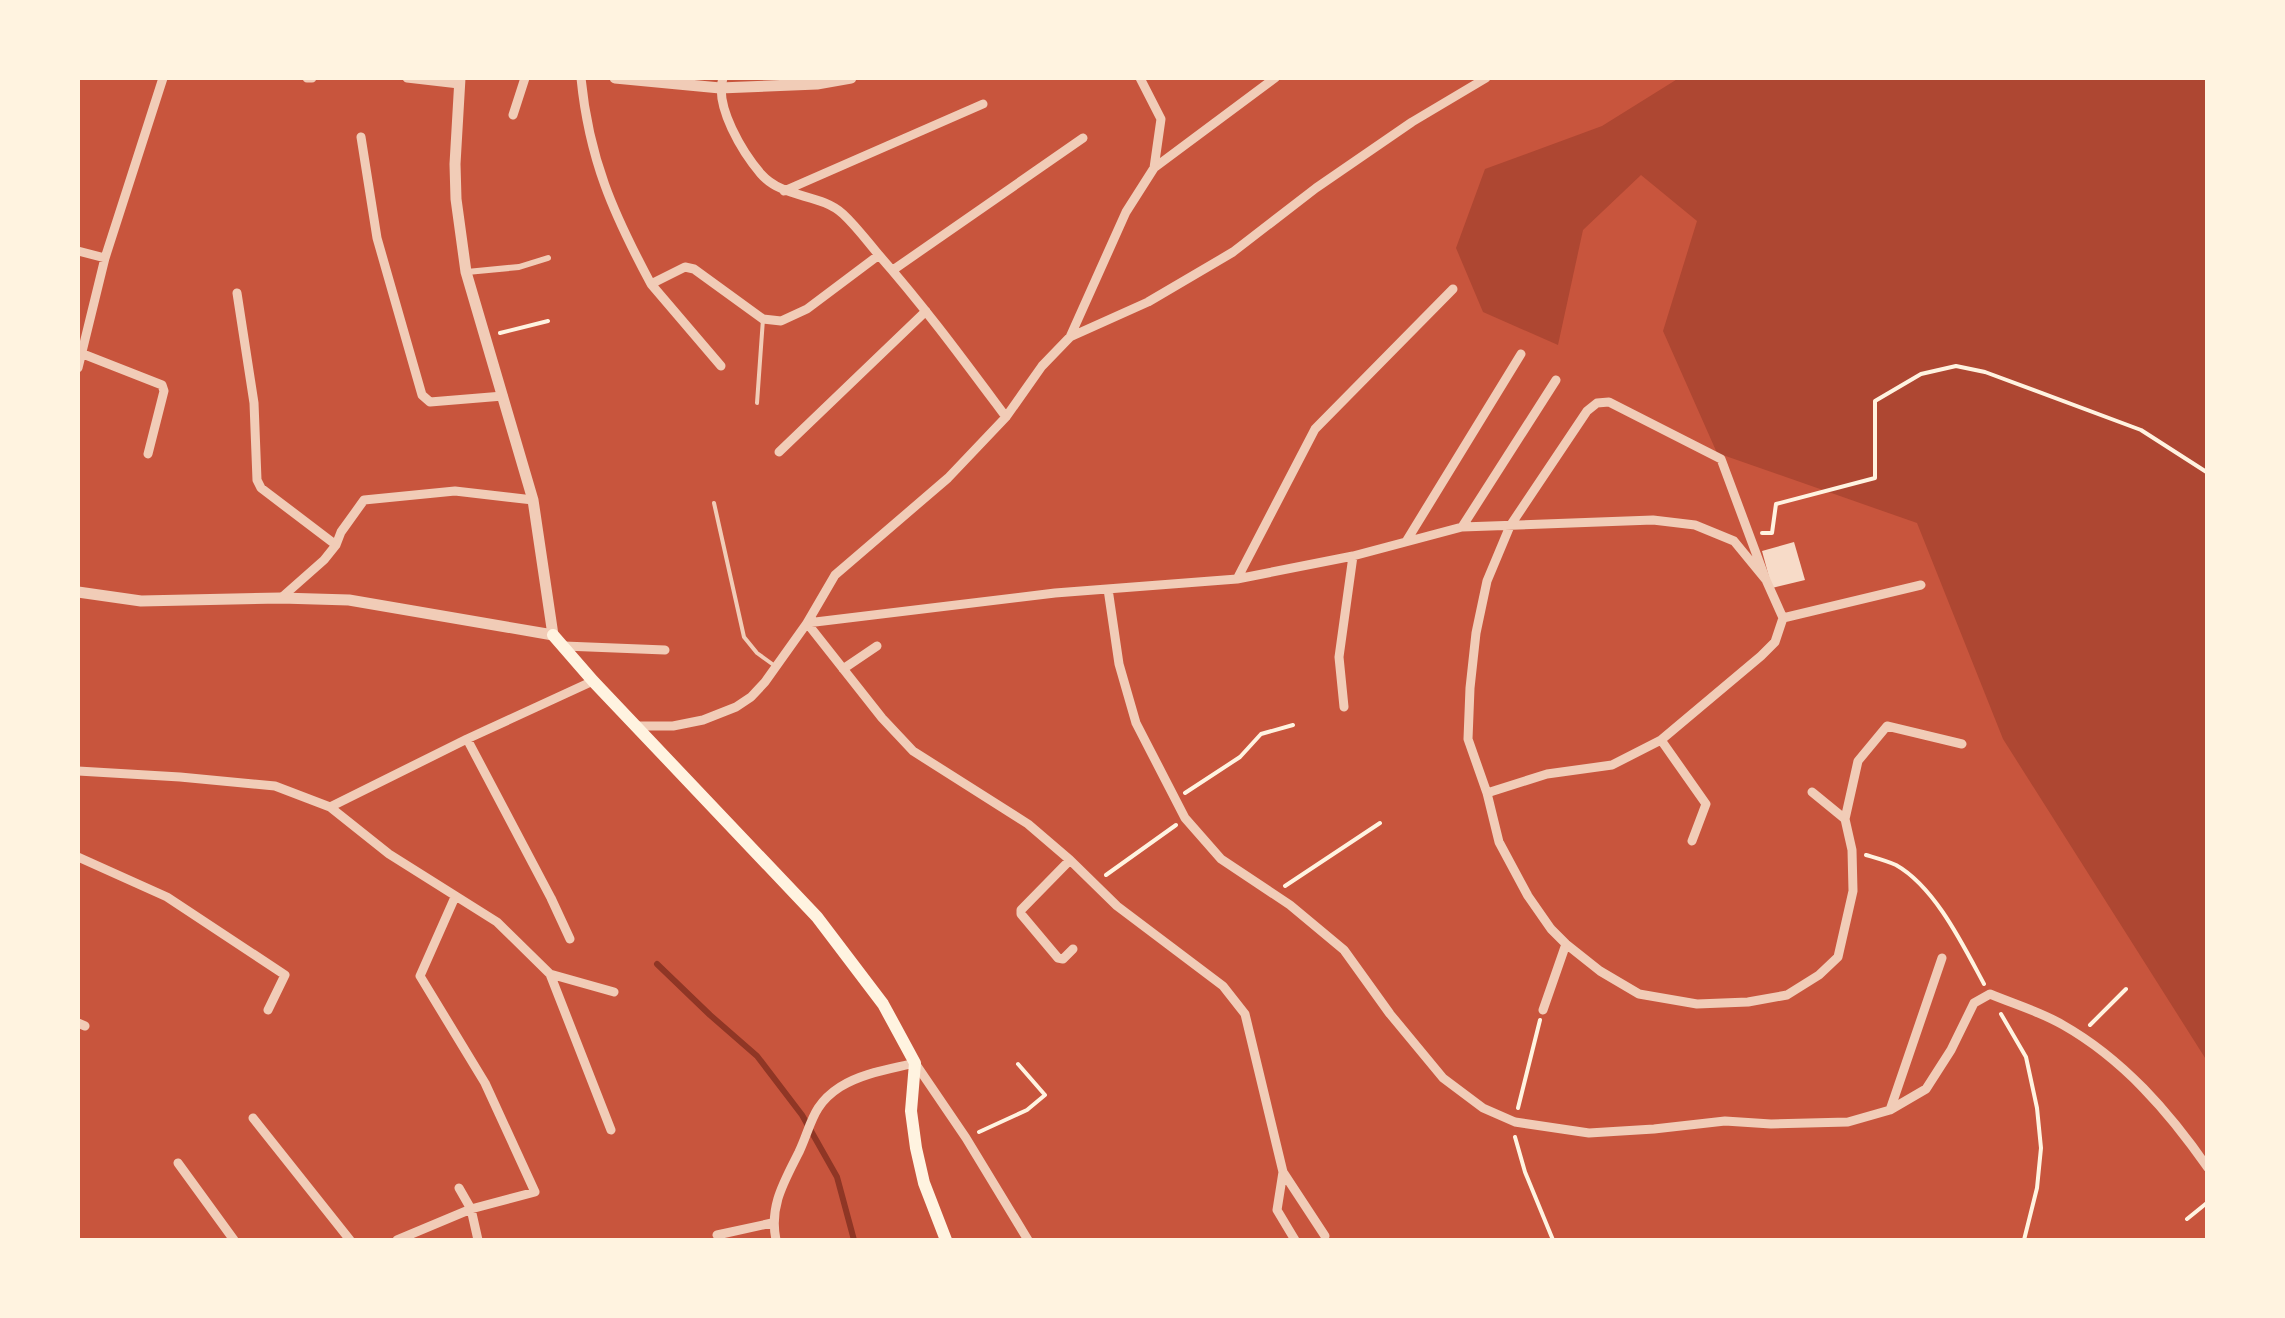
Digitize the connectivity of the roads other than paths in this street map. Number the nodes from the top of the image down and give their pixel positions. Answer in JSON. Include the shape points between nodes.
{"nodes":[{"id":1,"x":160,"y":78,"type":"edge"},
{"id":2,"x":407,"y":78,"type":"edge"},
{"id":3,"x":526,"y":78,"type":"edge"},
{"id":4,"x":581,"y":78,"type":"edge"},
{"id":5,"x":615,"y":78,"type":"edge"},
{"id":6,"x":852,"y":78,"type":"edge"},
{"id":7,"x":1140,"y":78,"type":"edge"},
{"id":8,"x":1276,"y":78,"type":"edge"},
{"id":9,"x":1486,"y":78,"type":"edge"},
{"id":10,"x":459,"y":81,"type":"edge"},
{"id":11,"x":818,"y":81,"type":"edge"},
{"id":12,"x":1264,"y":81,"type":"edge"},
{"id":13,"x":722,"y":83,"type":"edge"},
{"id":14,"x":983,"y":104,"type":"dead end"},
{"id":15,"x":513,"y":115,"type":"dead end"},
{"id":16,"x":361,"y":138,"type":"dead end"},
{"id":17,"x":1083,"y":138,"type":"dead end"},
{"id":18,"x":1154,"y":168,"type":"junction"},
{"id":19,"x":784,"y":191,"type":"junction"},
{"id":20,"x":78,"y":250,"type":"edge"},
{"id":21,"x":879,"y":255,"type":"junction"},
{"id":22,"x":105,"y":258,"type":"junction"},
{"id":23,"x":548,"y":258,"type":"dead end"},
{"id":24,"x":893,"y":270,"type":"junction"},
{"id":25,"x":466,"y":272,"type":"junction"},
{"id":26,"x":651,"y":284,"type":"junction"},
{"id":27,"x":1453,"y":289,"type":"dead end"},
{"id":28,"x":237,"y":293,"type":"dead end"},
{"id":29,"x":926,"y":311,"type":"junction"},
{"id":30,"x":763,"y":319,"type":"junction"},
{"id":31,"x":1070,"y":336,"type":"junction"},
{"id":32,"x":82,"y":354,"type":"junction"},
{"id":33,"x":1521,"y":354,"type":"dead end"},
{"id":34,"x":721,"y":366,"type":"dead end"},
{"id":35,"x":78,"y":368,"type":"edge"},
{"id":36,"x":1556,"y":380,"type":"dead end"},
{"id":37,"x":503,"y":396,"type":"junction"},
{"id":38,"x":757,"y":403,"type":"dead end"},
{"id":39,"x":1006,"y":417,"type":"junction"},
{"id":40,"x":779,"y":452,"type":"dead end"},
{"id":41,"x":148,"y":454,"type":"dead end"},
{"id":42,"x":533,"y":500,"type":"junction"},
{"id":43,"x":714,"y":503,"type":"dead end"},
{"id":44,"x":1462,"y":526,"type":"junction"},
{"id":45,"x":1510,"y":526,"type":"junction"},
{"id":46,"x":1407,"y":540,"type":"junction"},
{"id":47,"x":336,"y":545,"type":"junction"},
{"id":48,"x":1353,"y":556,"type":"junction"},
{"id":49,"x":1237,"y":579,"type":"junction"},
{"id":50,"x":1766,"y":580,"type":"junction"},
{"id":51,"x":1921,"y":585,"type":"dead end"},
{"id":52,"x":1108,"y":590,"type":"junction"},
{"id":53,"x":78,"y":592,"type":"edge"},
{"id":54,"x":281,"y":598,"type":"junction"},
{"id":55,"x":1783,"y":618,"type":"junction"},
{"id":56,"x":807,"y":624,"type":"junction"},
{"id":57,"x":557,"y":641,"type":"junction"},
{"id":58,"x":877,"y":646,"type":"dead end"},
{"id":59,"x":665,"y":650,"type":"dead end"},
{"id":60,"x":776,"y":667,"type":"junction"},
{"id":61,"x":843,"y":670,"type":"junction"},
{"id":62,"x":592,"y":681,"type":"junction"},
{"id":63,"x":1344,"y":707,"type":"dead end"},
{"id":64,"x":636,"y":726,"type":"junction"},
{"id":65,"x":467,"y":740,"type":"junction"},
{"id":66,"x":1661,"y":740,"type":"junction"},
{"id":67,"x":1962,"y":744,"type":"dead end"},
{"id":68,"x":78,"y":772,"type":"edge"},
{"id":69,"x":1812,"y":792,"type":"dead end"},
{"id":70,"x":1487,"y":793,"type":"junction"},
{"id":71,"x":330,"y":807,"type":"junction"},
{"id":72,"x":1846,"y":818,"type":"junction"},
{"id":73,"x":1692,"y":841,"type":"dead end"},
{"id":74,"x":78,"y":857,"type":"edge"},
{"id":75,"x":1070,"y":860,"type":"junction"},
{"id":76,"x":456,"y":898,"type":"junction"},
{"id":77,"x":570,"y":939,"type":"dead end"},
{"id":78,"x":1566,"y":944,"type":"junction"},
{"id":79,"x":1074,"y":948,"type":"dead end"},
{"id":80,"x":1942,"y":958,"type":"dead end"},
{"id":81,"x":550,"y":974,"type":"junction"},
{"id":82,"x":614,"y":992,"type":"dead end"},
{"id":83,"x":268,"y":1010,"type":"dead end"},
{"id":84,"x":1543,"y":1010,"type":"road end"},
{"id":85,"x":915,"y":1063,"type":"junction"},
{"id":86,"x":1890,"y":1110,"type":"junction"},
{"id":87,"x":253,"y":1118,"type":"dead end"},
{"id":88,"x":612,"y":1130,"type":"dead end"},
{"id":89,"x":178,"y":1164,"type":"dead end"},
{"id":90,"x":2208,"y":1168,"type":"edge"},
{"id":91,"x":1283,"y":1172,"type":"junction"},
{"id":92,"x":459,"y":1188,"type":"dead end"},
{"id":93,"x":472,"y":1209,"type":"junction"},
{"id":94,"x":772,"y":1223,"type":"junction"},
{"id":95,"x":717,"y":1235,"type":"dead end"},
{"id":96,"x":1325,"y":1236,"type":"dead end"},
{"id":97,"x":234,"y":1240,"type":"edge"},
{"id":98,"x":350,"y":1240,"type":"edge"},
{"id":99,"x":397,"y":1240,"type":"edge"},
{"id":100,"x":478,"y":1240,"type":"edge"},
{"id":101,"x":776,"y":1240,"type":"edge"},
{"id":102,"x":946,"y":1240,"type":"edge"},
{"id":103,"x":1028,"y":1240,"type":"edge"},
{"id":104,"x":1295,"y":1240,"type":"edge"}],
"edges":[{"from":1,"to":22,"type":"street"},
{"from":2,"to":10,"type":"street"},
{"from":3,"to":15,"type":"street"},
{"from":4,"to":26,"type":"street","via":[[592,150],[618,224]]},
{"from":5,"to":13,"type":"street"},
{"from":6,"to":11,"type":"street"},
{"from":7,"to":18,"type":"street","via":[[1160,119]]},
{"from":8,"to":12,"type":"street"},
{"from":9,"to":31,"type":"street","via":[[1316,188],[1233,252],[1148,302]]},
{"from":10,"to":25,"type":"street","via":[[456,199]]},
{"from":11,"to":13,"type":"street"},
{"from":12,"to":18,"type":"street"},
{"from":13,"to":19,"type":"street","via":[[732,130],[765,178]]},
{"from":14,"to":19,"type":"street"},
{"from":16,"to":37,"type":"street","via":[[377,238],[422,395],[430,402]]},
{"from":17,"to":24,"type":"street"},
{"from":18,"to":31,"type":"street","via":[[1126,212]]},
{"from":19,"to":21,"type":"street","via":[[840,210]]},
{"from":20,"to":22,"type":"street"},
{"from":21,"to":24,"type":"street"},
{"from":21,"to":30,"type":"street","via":[[808,309],[781,321]]},
{"from":22,"to":32,"type":"street"},
{"from":23,"to":25,"type":"street"},
{"from":24,"to":29,"type":"street"},
{"from":25,"to":37,"type":"street"},
{"from":26,"to":30,"type":"street","via":[[694,269]]},
{"from":26,"to":34,"type":"street"},
{"from":27,"to":49,"type":"street","via":[[1314,429]]},
{"from":28,"to":47,"type":"street","via":[[254,403],[257,480]]},
{"from":29,"to":39,"type":"street"},
{"from":29,"to":40,"type":"street"},
{"from":30,"to":38,"type":"lane"},
{"from":31,"to":39,"type":"street"},
{"from":32,"to":35,"type":"street"},
{"from":32,"to":41,"type":"street","via":[[162,386]]},
{"from":33,"to":46,"type":"street"},
{"from":36,"to":44,"type":"street"},
{"from":37,"to":42,"type":"street"},
{"from":39,"to":56,"type":"street","via":[[948,478],[835,575]]},
{"from":42,"to":47,"type":"street","via":[[455,492],[364,500]]},
{"from":42,"to":57,"type":"street"},
{"from":43,"to":60,"type":"lane","via":[[744,637]]},
{"from":44,"to":45,"type":"street"},
{"from":44,"to":46,"type":"street"},
{"from":45,"to":50,"type":"street","via":[[1653,520],[1695,525],[1734,540]]},
{"from":45,"to":50,"type":"street","via":[[1586,411],[1609,402],[1720,459]]},
{"from":45,"to":70,"type":"street","via":[[1487,581],[1470,688],[1468,739]]},
{"from":46,"to":48,"type":"street"},
{"from":47,"to":54,"type":"street"},
{"from":48,"to":49,"type":"street"},
{"from":48,"to":63,"type":"street","via":[[1339,657]]},
{"from":49,"to":52,"type":"street"},
{"from":50,"to":55,"type":"street"},
{"from":51,"to":55,"type":"street"},
{"from":52,"to":56,"type":"street"},
{"from":52,"to":86,"type":"street","via":[[1136,723],[1185,818],[1221,859],[1344,950],[1443,1078],[1483,1108],[1514,1122],[1589,1134],[1725,1121],[1848,1122]]},
{"from":53,"to":54,"type":"street","via":[[141,602]]},
{"from":54,"to":57,"type":"street","via":[[349,600]]},
{"from":55,"to":66,"type":"street","via":[[1762,656]]},
{"from":56,"to":60,"type":"street"},
{"from":56,"to":61,"type":"street"},
{"from":57,"to":59,"type":"street"},
{"from":57,"to":62,"type":"main road"},
{"from":58,"to":61,"type":"street"},
{"from":60,"to":64,"type":"street","via":[[736,708],[673,726]]},
{"from":61,"to":75,"type":"street","via":[[913,751],[1028,824]]},
{"from":62,"to":64,"type":"main road"},
{"from":62,"to":65,"type":"street"},
{"from":64,"to":85,"type":"main road","via":[[817,917],[883,1004]]},
{"from":65,"to":71,"type":"street"},
{"from":65,"to":77,"type":"street"},
{"from":66,"to":70,"type":"street","via":[[1612,765],[1547,774]]},
{"from":66,"to":73,"type":"street","via":[[1706,804]]},
{"from":67,"to":72,"type":"street","via":[[1887,726],[1858,760]]},
{"from":68,"to":71,"type":"street","via":[[275,786]]},
{"from":69,"to":72,"type":"street"},
{"from":70,"to":78,"type":"street","via":[[1512,868]]},
{"from":71,"to":76,"type":"street"},
{"from":72,"to":78,"type":"street","via":[[1853,892],[1838,957],[1787,994],[1697,1004],[1639,994]]},
{"from":74,"to":83,"type":"street","via":[[167,897],[285,975]]},
{"from":75,"to":79,"type":"street","via":[[1020,914],[1058,958]]},
{"from":75,"to":91,"type":"street","via":[[1117,906],[1224,986],[1245,1014]]},
{"from":76,"to":81,"type":"street","via":[[497,922]]},
{"from":76,"to":93,"type":"street","via":[[420,976],[485,1082],[535,1192]]},
{"from":78,"to":84,"type":"street"},
{"from":80,"to":86,"type":"street"},
{"from":81,"to":82,"type":"street"},
{"from":81,"to":88,"type":"street"},
{"from":85,"to":94,"type":"street","via":[[860,1077],[823,1101],[778,1192]]},
{"from":85,"to":102,"type":"main road","via":[[916,1148]]},
{"from":85,"to":103,"type":"street"},
{"from":86,"to":90,"type":"street","via":[[1926,1090],[1974,1003],[1990,994],[2061,1024],[2112,1059],[2180,1128]]},
{"from":87,"to":98,"type":"street"},
{"from":89,"to":97,"type":"street"},
{"from":91,"to":96,"type":"street"},
{"from":91,"to":104,"type":"street","via":[[1277,1210]]},
{"from":92,"to":93,"type":"street"},
{"from":93,"to":99,"type":"street"},
{"from":93,"to":100,"type":"street"},
{"from":94,"to":95,"type":"street"},
{"from":94,"to":101,"type":"street"}]}
